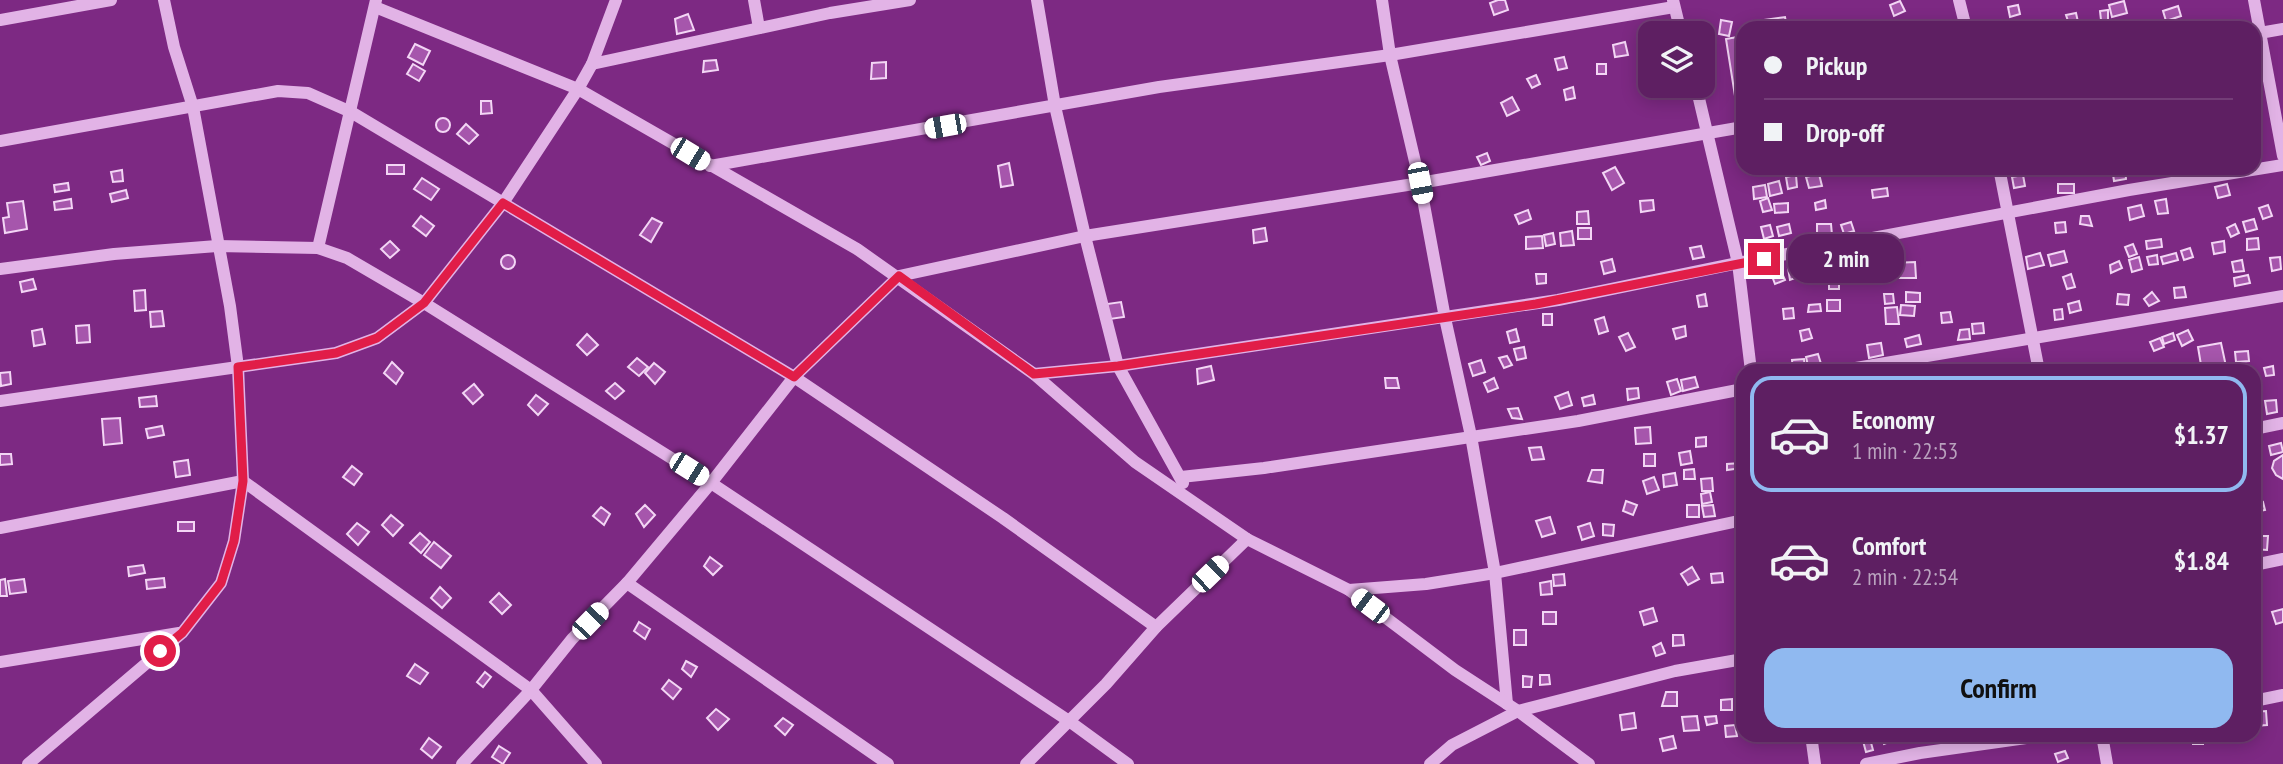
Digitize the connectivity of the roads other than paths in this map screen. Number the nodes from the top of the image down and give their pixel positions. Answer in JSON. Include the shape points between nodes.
{"nodes":[{"id":1,"x":111,"y":0,"type":"edge"},
{"id":2,"x":164,"y":0,"type":"edge"},
{"id":3,"x":617,"y":0,"type":"edge"},
{"id":4,"x":754,"y":0,"type":"edge"},
{"id":5,"x":910,"y":0,"type":"edge"},
{"id":6,"x":1037,"y":0,"type":"edge"},
{"id":7,"x":1382,"y":0,"type":"edge"},
{"id":8,"x":1959,"y":0,"type":"edge"},
{"id":9,"x":2254,"y":0,"type":"edge"},
{"id":10,"x":1673,"y":3,"type":"edge"},
{"id":11,"x":376,"y":4,"type":"edge"},
{"id":12,"x":0,"y":20,"type":"edge"},
{"id":13,"x":1678,"y":21,"type":"edge"},
{"id":14,"x":1964,"y":21,"type":"edge"},
{"id":15,"x":2256,"y":21,"type":"edge"},
{"id":16,"x":759,"y":28,"type":"junction"},
{"id":17,"x":2283,"y":29,"type":"edge"},
{"id":18,"x":2261,"y":33,"type":"edge"},
{"id":19,"x":2261,"y":53,"type":"edge"},
{"id":20,"x":1390,"y":55,"type":"junction"},
{"id":21,"x":592,"y":64,"type":"junction"},
{"id":22,"x":578,"y":89,"type":"junction"},
{"id":23,"x":1699,"y":98,"type":"edge"},
{"id":24,"x":1055,"y":106,"type":"junction"},
{"id":25,"x":193,"y":107,"type":"junction"},
{"id":26,"x":351,"y":112,"type":"junction"},
{"id":27,"x":1736,"y":128,"type":"edge"},
{"id":28,"x":1709,"y":133,"type":"junction"},
{"id":29,"x":0,"y":141,"type":"edge"},
{"id":30,"x":2283,"y":156,"type":"edge"},
{"id":31,"x":2283,"y":165,"type":"edge"},
{"id":32,"x":710,"y":166,"type":"junction"},
{"id":33,"x":2261,"y":169,"type":"edge"},
{"id":34,"x":2001,"y":175,"type":"edge"},
{"id":35,"x":2226,"y":175,"type":"edge"},
{"id":36,"x":1420,"y":183,"type":"junction"},
{"id":37,"x":503,"y":203,"type":"junction"},
{"id":38,"x":2009,"y":213,"type":"junction"},
{"id":39,"x":1085,"y":236,"type":"junction"},
{"id":40,"x":217,"y":246,"type":"junction"},
{"id":41,"x":318,"y":248,"type":"junction"},
{"id":42,"x":1738,"y":264,"type":"junction"},
{"id":43,"x":0,"y":269,"type":"edge"},
{"id":44,"x":899,"y":276,"type":"junction"},
{"id":45,"x":2283,"y":296,"type":"edge"},
{"id":46,"x":424,"y":303,"type":"junction"},
{"id":47,"x":1445,"y":318,"type":"junction"},
{"id":48,"x":2032,"y":339,"type":"junction"},
{"id":49,"x":1750,"y":364,"type":"edge"},
{"id":50,"x":1880,"y":364,"type":"edge"},
{"id":51,"x":2037,"y":364,"type":"edge"},
{"id":52,"x":1118,"y":366,"type":"junction"},
{"id":53,"x":238,"y":367,"type":"junction"},
{"id":54,"x":1034,"y":374,"type":"junction"},
{"id":55,"x":794,"y":377,"type":"junction"},
{"id":56,"x":1736,"y":390,"type":"edge"},
{"id":57,"x":0,"y":401,"type":"edge"},
{"id":58,"x":2283,"y":423,"type":"edge"},
{"id":59,"x":2261,"y":428,"type":"edge"},
{"id":60,"x":1471,"y":436,"type":"junction"},
{"id":61,"x":1181,"y":477,"type":"junction"},
{"id":62,"x":243,"y":481,"type":"junction"},
{"id":63,"x":711,"y":483,"type":"junction"},
{"id":64,"x":1194,"y":501,"type":"junction"},
{"id":65,"x":1736,"y":522,"type":"edge"},
{"id":66,"x":0,"y":528,"type":"edge"},
{"id":67,"x":1247,"y":539,"type":"junction"},
{"id":68,"x":2283,"y":559,"type":"edge"},
{"id":69,"x":2261,"y":564,"type":"edge"},
{"id":70,"x":1496,"y":573,"type":"junction"},
{"id":71,"x":627,"y":583,"type":"junction"},
{"id":72,"x":1349,"y":590,"type":"junction"},
{"id":73,"x":1156,"y":627,"type":"junction"},
{"id":74,"x":182,"y":633,"type":"junction"},
{"id":75,"x":1736,"y":660,"type":"edge"},
{"id":76,"x":0,"y":662,"type":"edge"},
{"id":77,"x":531,"y":690,"type":"junction"},
{"id":78,"x":2283,"y":695,"type":"edge"},
{"id":79,"x":2261,"y":700,"type":"edge"},
{"id":80,"x":1507,"y":704,"type":"junction"},
{"id":81,"x":1518,"y":711,"type":"junction"},
{"id":82,"x":1069,"y":721,"type":"junction"},
{"id":83,"x":1812,"y":742,"type":"edge"},
{"id":84,"x":1998,"y":742,"type":"edge"},
{"id":85,"x":2103,"y":742,"type":"edge"},
{"id":86,"x":28,"y":764,"type":"edge"},
{"id":87,"x":462,"y":764,"type":"edge"},
{"id":88,"x":596,"y":764,"type":"edge"},
{"id":89,"x":888,"y":764,"type":"edge"},
{"id":90,"x":1026,"y":764,"type":"edge"},
{"id":91,"x":1128,"y":764,"type":"edge"},
{"id":92,"x":1430,"y":764,"type":"edge"},
{"id":93,"x":1589,"y":764,"type":"edge"},
{"id":94,"x":1815,"y":764,"type":"edge"},
{"id":95,"x":1866,"y":764,"type":"edge"},
{"id":96,"x":2107,"y":764,"type":"edge"}],
"edges":[{"from":1,"to":12,"type":"street"},
{"from":2,"to":25,"type":"street"},
{"from":3,"to":21,"type":"street"},
{"from":4,"to":16,"type":"street"},
{"from":5,"to":16,"type":"street"},
{"from":6,"to":24,"type":"street"},
{"from":7,"to":20,"type":"street"},
{"from":8,"to":14,"type":"street"},
{"from":9,"to":15,"type":"street"},
{"from":10,"to":13,"type":"street"},
{"from":10,"to":20,"type":"street"},
{"from":11,"to":22,"type":"street"},
{"from":11,"to":26,"type":"street"},
{"from":16,"to":21,"type":"street"},
{"from":17,"to":18,"type":"street"},
{"from":19,"to":30,"type":"street"},
{"from":20,"to":24,"type":"street"},
{"from":20,"to":36,"type":"street"},
{"from":21,"to":22,"type":"street"},
{"from":22,"to":32,"type":"street"},
{"from":22,"to":37,"type":"street"},
{"from":23,"to":28,"type":"street"},
{"from":24,"to":32,"type":"street"},
{"from":24,"to":39,"type":"street"},
{"from":25,"to":26,"type":"street","via":[[278,91],[308,93]]},
{"from":25,"to":29,"type":"street"},
{"from":25,"to":40,"type":"street"},
{"from":26,"to":37,"type":"street"},
{"from":26,"to":41,"type":"street"},
{"from":27,"to":28,"type":"street"},
{"from":28,"to":36,"type":"street"},
{"from":28,"to":42,"type":"street"},
{"from":31,"to":33,"type":"street"},
{"from":32,"to":44,"type":"street"},
{"from":34,"to":38,"type":"street"},
{"from":35,"to":38,"type":"street"},
{"from":36,"to":39,"type":"street"},
{"from":36,"to":47,"type":"street"},
{"from":37,"to":46,"type":"street"},
{"from":37,"to":55,"type":"street"},
{"from":38,"to":42,"type":"street"},
{"from":38,"to":48,"type":"street"},
{"from":39,"to":44,"type":"street"},
{"from":39,"to":52,"type":"street"},
{"from":40,"to":41,"type":"street"},
{"from":40,"to":43,"type":"street"},
{"from":40,"to":53,"type":"street"},
{"from":41,"to":46,"type":"street","via":[[347,258]]},
{"from":42,"to":47,"type":"street"},
{"from":42,"to":49,"type":"street"},
{"from":44,"to":54,"type":"street"},
{"from":44,"to":55,"type":"street"},
{"from":45,"to":48,"type":"street"},
{"from":46,"to":53,"type":"street","via":[[377,338],[336,353]]},
{"from":46,"to":63,"type":"street"},
{"from":47,"to":52,"type":"street"},
{"from":47,"to":60,"type":"street"},
{"from":48,"to":50,"type":"street"},
{"from":48,"to":51,"type":"street"},
{"from":52,"to":54,"type":"street"},
{"from":52,"to":61,"type":"street"},
{"from":53,"to":57,"type":"street"},
{"from":53,"to":62,"type":"street"},
{"from":54,"to":64,"type":"street","via":[[1135,462]]},
{"from":55,"to":63,"type":"street"},
{"from":55,"to":73,"type":"street"},
{"from":56,"to":60,"type":"street"},
{"from":58,"to":59,"type":"street"},
{"from":60,"to":61,"type":"street"},
{"from":60,"to":70,"type":"street"},
{"from":61,"to":64,"type":"street"},
{"from":62,"to":66,"type":"street"},
{"from":62,"to":74,"type":"street","via":[[234,541],[221,583]]},
{"from":62,"to":77,"type":"street"},
{"from":63,"to":71,"type":"street"},
{"from":63,"to":82,"type":"street"},
{"from":64,"to":67,"type":"street"},
{"from":65,"to":70,"type":"street"},
{"from":67,"to":72,"type":"street"},
{"from":67,"to":73,"type":"street"},
{"from":68,"to":69,"type":"street"},
{"from":70,"to":72,"type":"street"},
{"from":70,"to":80,"type":"street"},
{"from":71,"to":77,"type":"street","via":[[572,639]]},
{"from":71,"to":89,"type":"street"},
{"from":72,"to":80,"type":"street"},
{"from":73,"to":82,"type":"street"},
{"from":74,"to":76,"type":"street"},
{"from":74,"to":86,"type":"street"},
{"from":75,"to":81,"type":"street"},
{"from":77,"to":87,"type":"street"},
{"from":77,"to":88,"type":"street"},
{"from":78,"to":79,"type":"street"},
{"from":80,"to":81,"type":"street"},
{"from":81,"to":92,"type":"street","via":[[1452,745]]},
{"from":81,"to":93,"type":"street"},
{"from":82,"to":90,"type":"street"},
{"from":82,"to":91,"type":"street"},
{"from":83,"to":94,"type":"street"},
{"from":84,"to":95,"type":"street"},
{"from":85,"to":96,"type":"street"}]}
